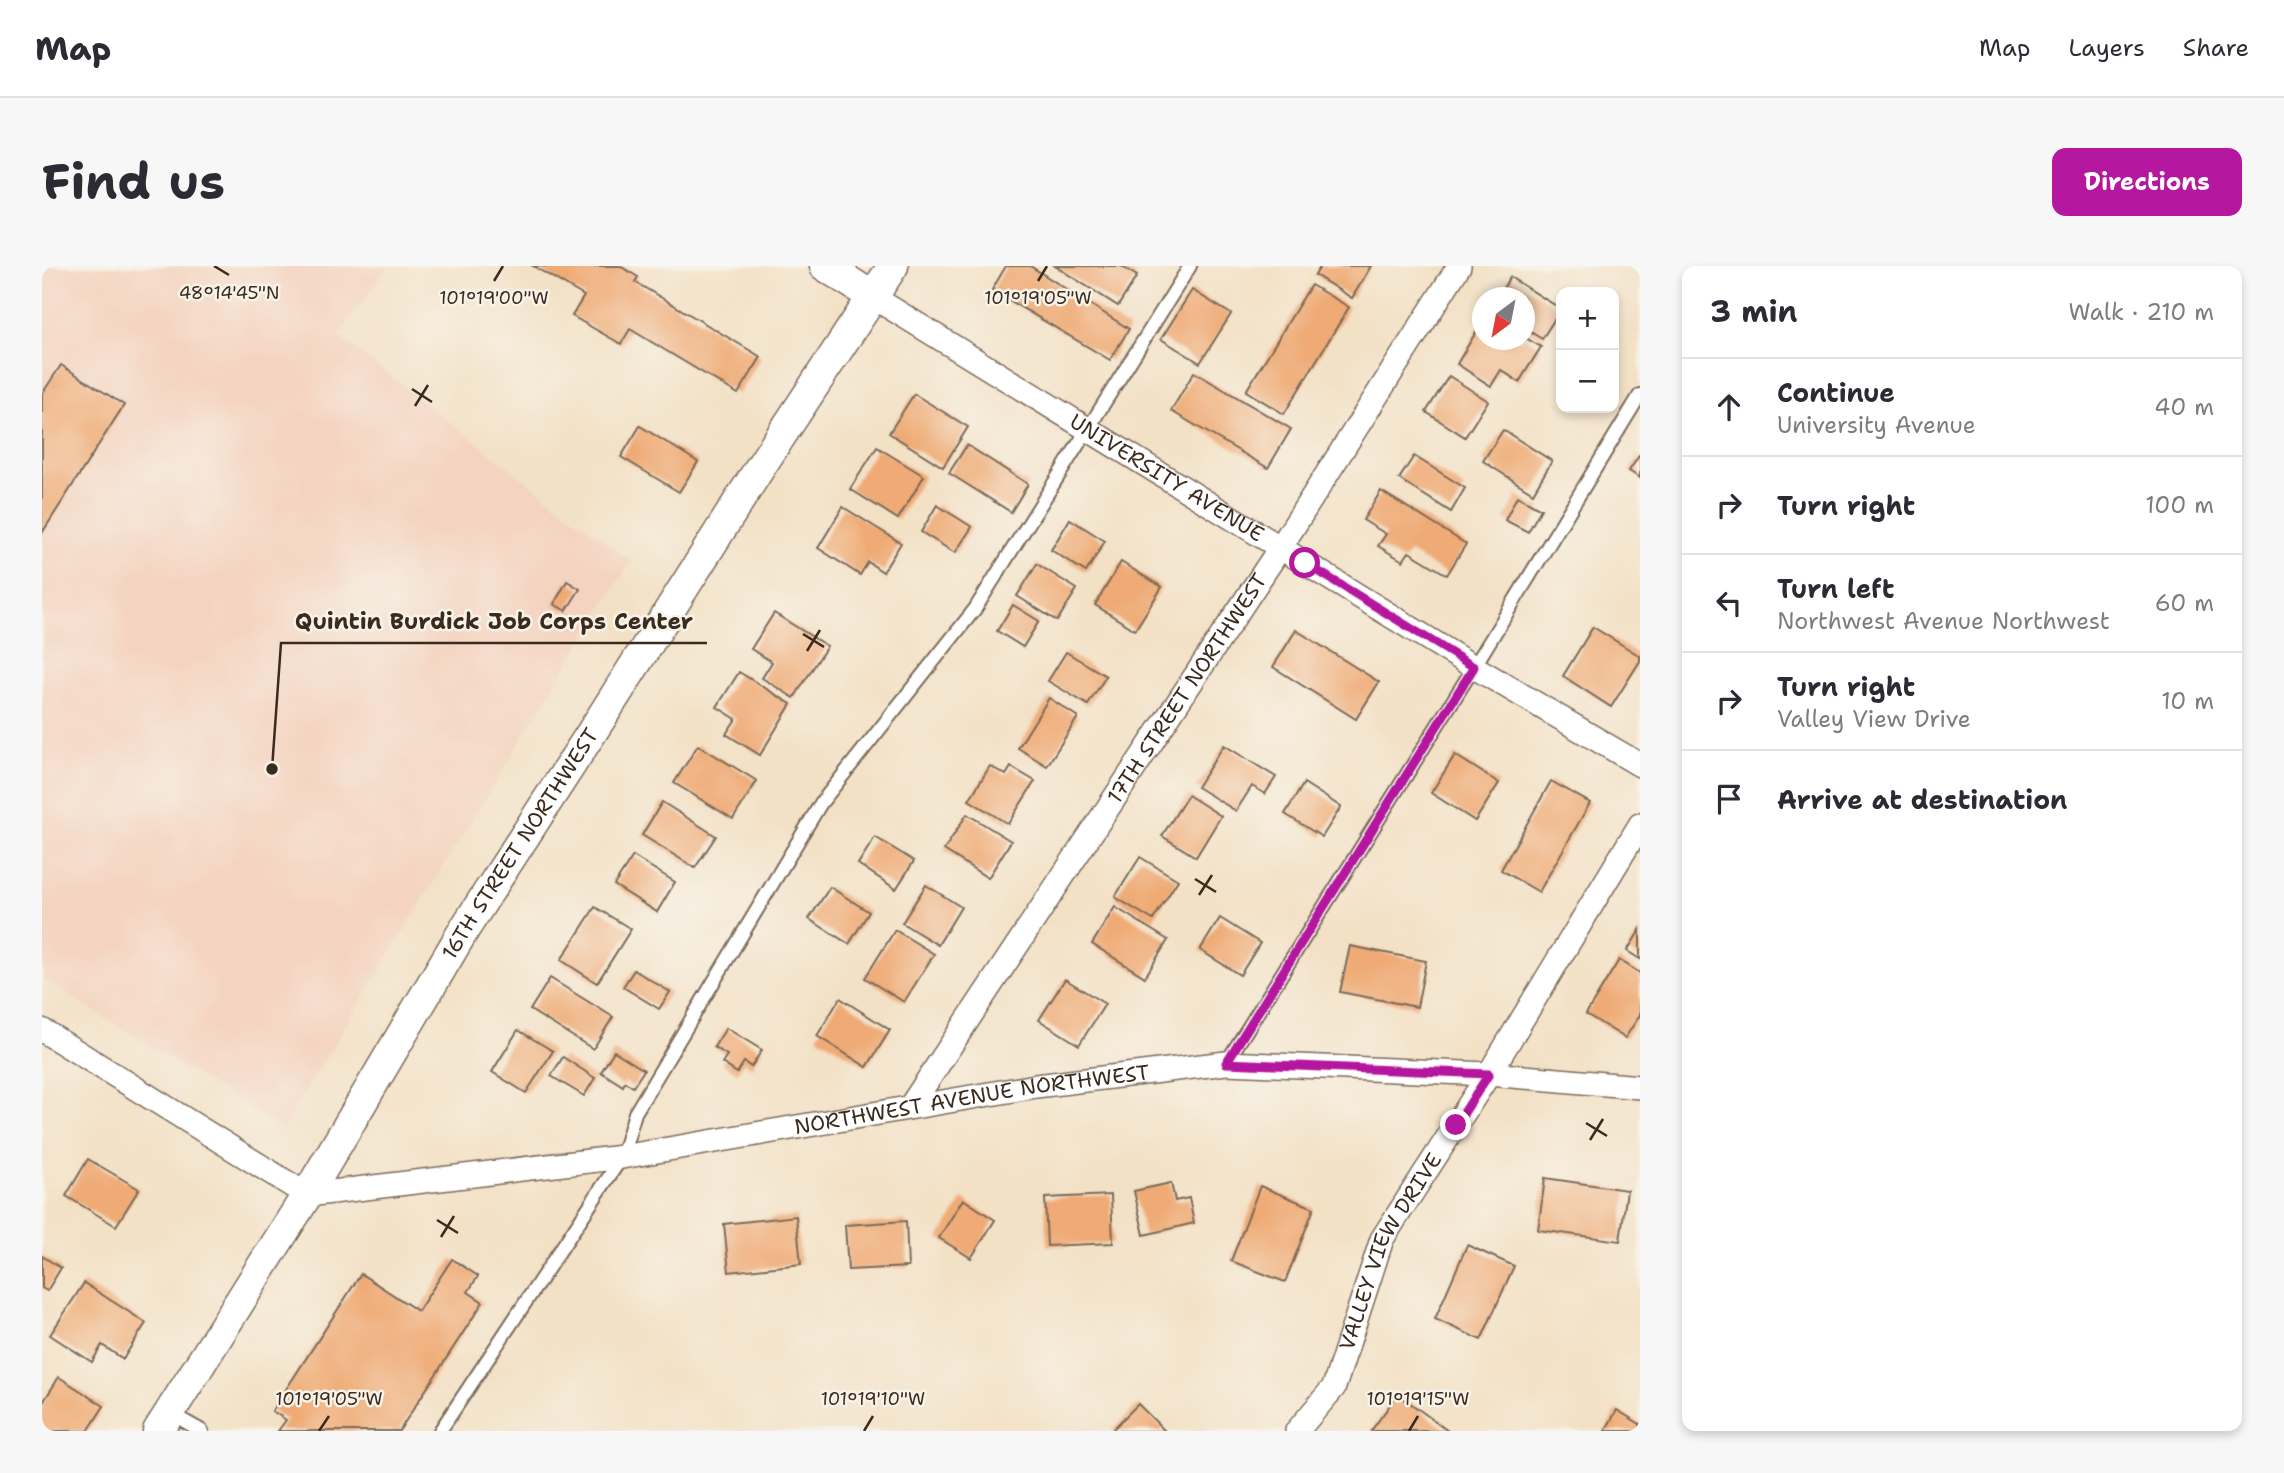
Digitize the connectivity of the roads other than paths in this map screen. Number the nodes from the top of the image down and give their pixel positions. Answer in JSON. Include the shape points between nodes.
{"nodes":[{"id":1,"x":825,"y":266,"type":"edge"},
{"id":2,"x":893,"y":266,"type":"edge"},
{"id":3,"x":1190,"y":266,"type":"edge"},
{"id":4,"x":1459,"y":266,"type":"edge"},
{"id":5,"x":873,"y":297,"type":"junction"},
{"id":6,"x":1640,"y":395,"type":"edge"},
{"id":7,"x":1088,"y":430,"type":"junction"},
{"id":8,"x":1280,"y":548,"type":"junction"},
{"id":9,"x":1474,"y":667,"type":"junction"},
{"id":10,"x":1640,"y":765,"type":"edge"},
{"id":11,"x":1640,"y":825,"type":"edge"},
{"id":12,"x":42,"y":1030,"type":"edge"},
{"id":13,"x":1226,"y":1063,"type":"junction"},
{"id":14,"x":1489,"y":1074,"type":"junction"},
{"id":15,"x":1640,"y":1087,"type":"edge"},
{"id":16,"x":910,"y":1107,"type":"junction"},
{"id":17,"x":622,"y":1157,"type":"junction"},
{"id":18,"x":307,"y":1195,"type":"junction"},
{"id":19,"x":164,"y":1422,"type":"edge"},
{"id":20,"x":202,"y":1431,"type":"edge"},
{"id":21,"x":440,"y":1431,"type":"edge"},
{"id":22,"x":1297,"y":1431,"type":"edge"}],
"edges":[{"from":1,"to":5,"type":"street"},
{"from":2,"to":5,"type":"street","name":"16TH STREET NORTHWEST"},
{"from":3,"to":7,"type":"lane"},
{"from":4,"to":8,"type":"street","name":"17TH STREET NORTHWEST"},
{"from":5,"to":7,"type":"street","name":"UNIVERSITY AVENUE"},
{"from":5,"to":18,"type":"street","name":"16TH STREET NORTHWEST","via":[[464,928]]},
{"from":6,"to":9,"type":"lane"},
{"from":7,"to":8,"type":"street","name":"UNIVERSITY AVENUE"},
{"from":7,"to":17,"type":"lane","via":[[975,609],[821,803],[635,1113]]},
{"from":8,"to":9,"type":"street","name":"UNIVERSITY AVENUE"},
{"from":8,"to":16,"type":"street","name":"17TH STREET NORTHWEST"},
{"from":9,"to":10,"type":"street","name":"UNIVERSITY AVENUE"},
{"from":9,"to":13,"type":"lane"},
{"from":11,"to":14,"type":"street","name":"VALLEY VIEW DRIVE"},
{"from":12,"to":18,"type":"street"},
{"from":13,"to":14,"type":"street","name":"NORTHWEST AVENUE NORTHWEST"},
{"from":13,"to":16,"type":"street","name":"NORTHWEST AVENUE NORTHWEST"},
{"from":14,"to":15,"type":"street","name":"NORTHWEST AVENUE NORTHWEST"},
{"from":14,"to":22,"type":"street","name":"VALLEY VIEW DRIVE","via":[[1382,1239],[1334,1387]]},
{"from":16,"to":17,"type":"street","name":"NORTHWEST AVENUE NORTHWEST"},
{"from":17,"to":18,"type":"street","name":"NORTHWEST AVENUE NORTHWEST"},
{"from":17,"to":21,"type":"lane"},
{"from":18,"to":19,"type":"street","name":"16TH STREET NORTHWEST"},
{"from":19,"to":20,"type":"lane"}]}
